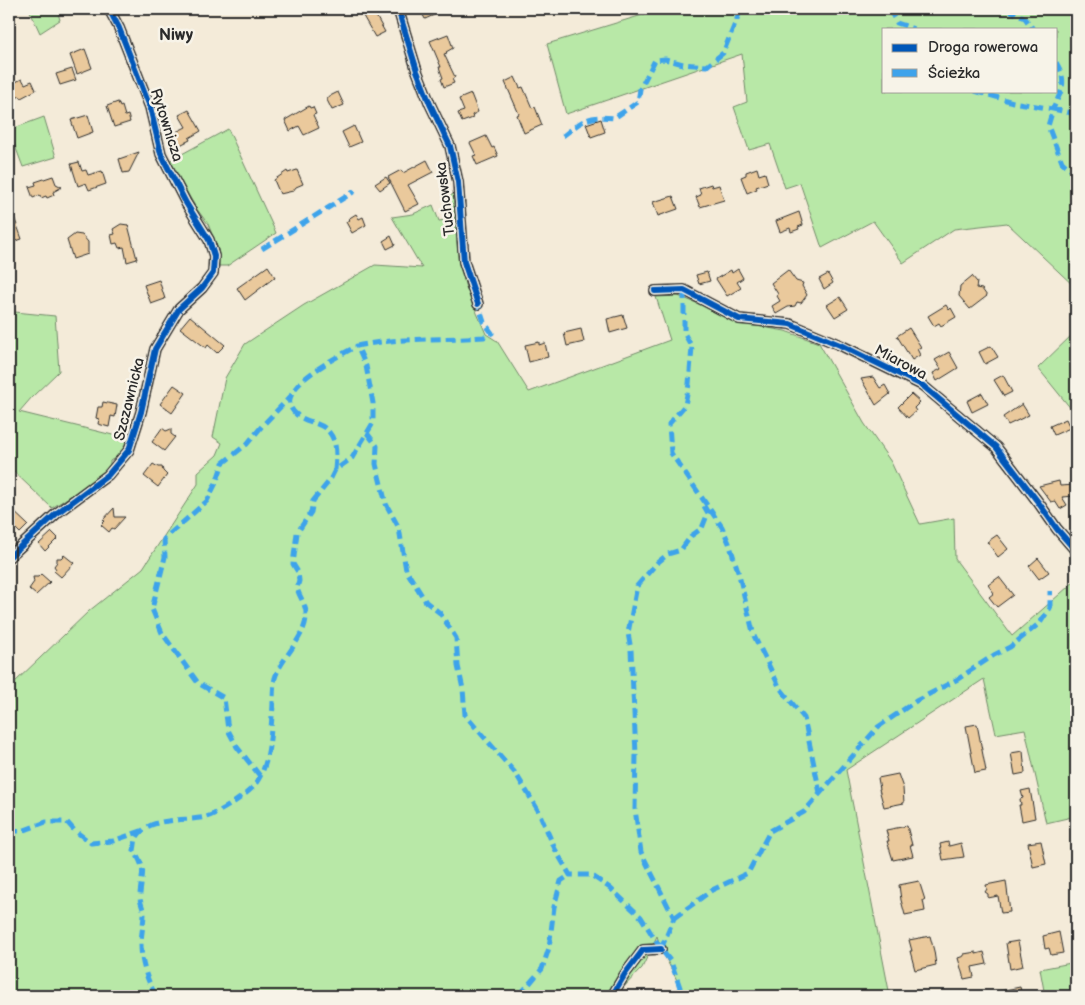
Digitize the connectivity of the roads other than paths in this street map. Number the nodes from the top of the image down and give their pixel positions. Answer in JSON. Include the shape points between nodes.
{"nodes":[{"id":1,"x":109,"y":9,"type":"edge"},
{"id":2,"x":398,"y":9,"type":"edge"},
{"id":3,"x":213,"y":273,"type":"joint"},
{"id":4,"x":655,"y":291,"type":"dead end"},
{"id":5,"x":478,"y":304,"type":"dead end"},
{"id":6,"x":1076,"y":552,"type":"edge"},
{"id":7,"x":9,"y":557,"type":"edge"},
{"id":8,"x":661,"y":949,"type":"dead end"},
{"id":9,"x":612,"y":996,"type":"edge"}],
"edges":[{"from":1,"to":3,"type":"street","name":"Rytownicza","via":[[150,107],[161,154],[209,240],[214,256]]},
{"from":2,"to":5,"type":"street","name":"Tuchowska","via":[[417,71],[450,146],[458,182],[464,262]]},
{"from":3,"to":7,"type":"street","name":"Szczawnicka","via":[[179,309],[155,349],[129,450],[108,475],[57,513]]},
{"from":4,"to":6,"type":"street","name":"Miarowa","via":[[684,290],[739,320],[790,324],[922,385],[996,447]]},
{"from":8,"to":9,"type":"street","via":[[643,950]]}]}
